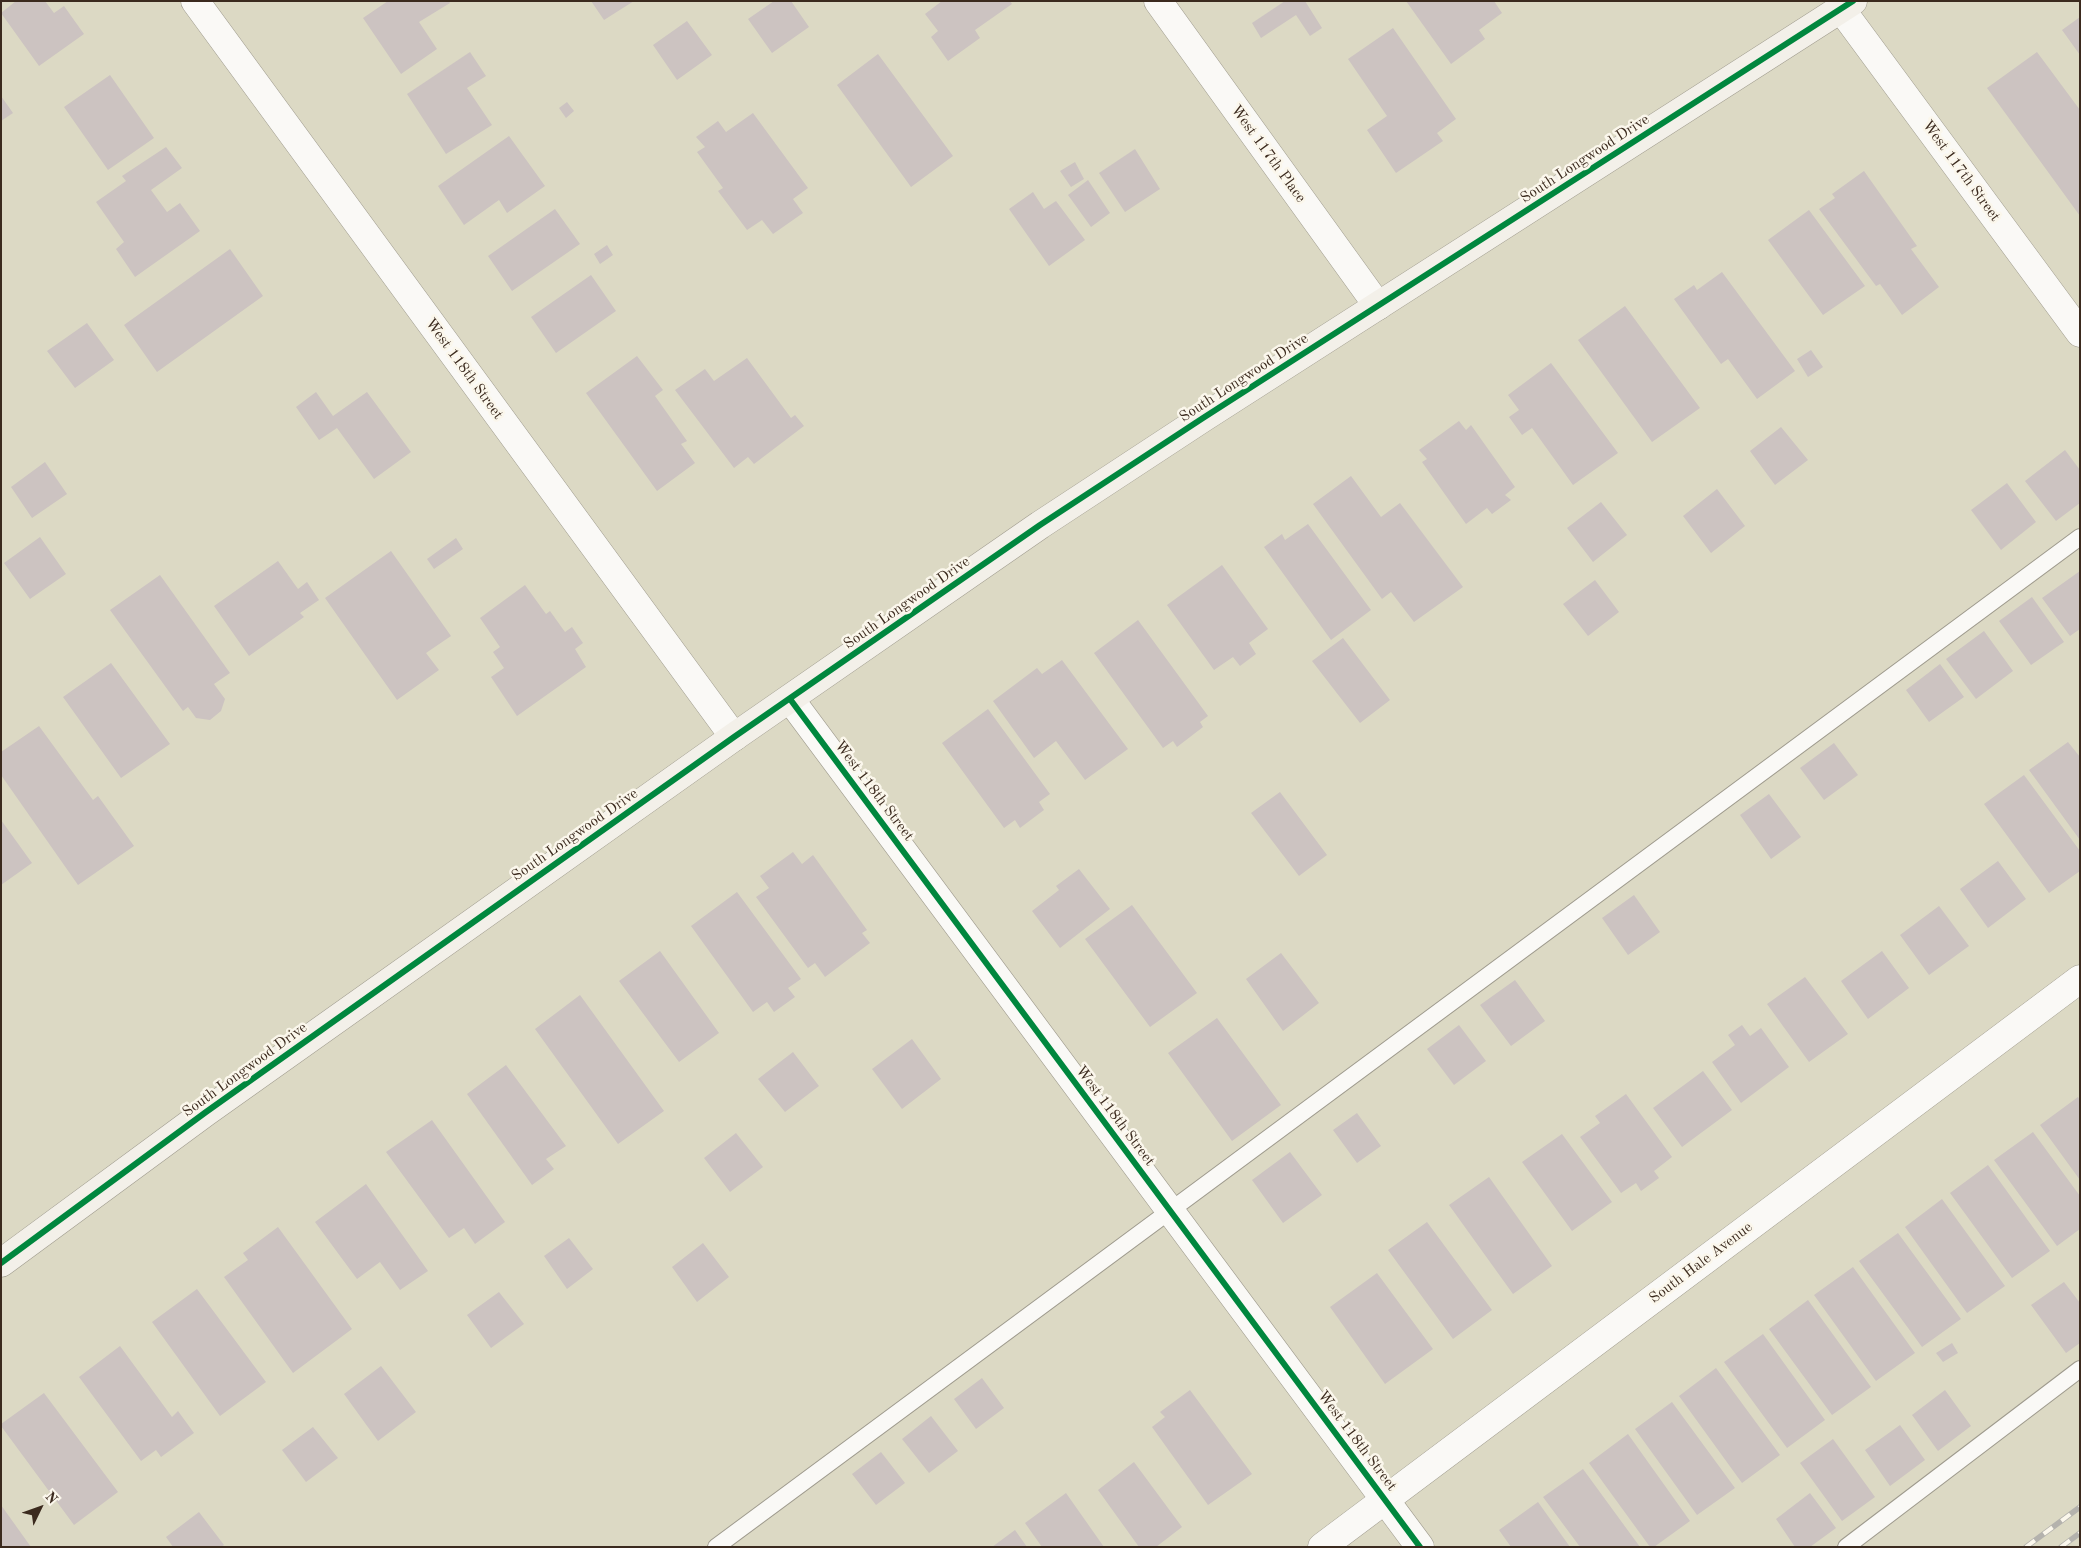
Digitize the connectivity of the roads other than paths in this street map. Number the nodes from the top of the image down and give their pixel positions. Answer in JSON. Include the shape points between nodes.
{"nodes":[{"id":1,"x":195,"y":1,"type":"edge"},
{"id":2,"x":1158,"y":1,"type":"edge"},
{"id":3,"x":1844,"y":4,"type":"edge"},
{"id":4,"x":1378,"y":306,"type":"junction"},
{"id":5,"x":2080,"y":333,"type":"edge"},
{"id":6,"x":2080,"y":537,"type":"edge"},
{"id":7,"x":790,"y":699,"type":"junction"},
{"id":8,"x":734,"y":737,"type":"junction"},
{"id":9,"x":2080,"y":979,"type":"edge"},
{"id":10,"x":1171,"y":1212,"type":"junction"},
{"id":11,"x":1,"y":1264,"type":"edge"},
{"id":12,"x":2080,"y":1370,"type":"edge"},
{"id":13,"x":1385,"y":1500,"type":"junction"},
{"id":14,"x":716,"y":1547,"type":"edge"},
{"id":15,"x":1322,"y":1547,"type":"edge"},
{"id":16,"x":1420,"y":1547,"type":"edge"},
{"id":17,"x":1846,"y":1547,"type":"edge"}],
"edges":[{"from":1,"to":8,"type":"street","name":"West 118th Street"},
{"from":2,"to":4,"type":"street","name":"West 117th Place"},
{"from":3,"to":4,"type":"street","name":"South Longwood Drive"},
{"from":3,"to":5,"type":"street","name":"West 117th Street"},
{"from":4,"to":7,"type":"street","name":"South Longwood Drive","via":[[1040,525]]},
{"from":6,"to":10,"type":"lane"},
{"from":7,"to":8,"type":"street","name":"South Longwood Drive"},
{"from":7,"to":10,"type":"street","name":"West 118th Street"},
{"from":8,"to":11,"type":"street","name":"South Longwood Drive","via":[[206,1112]]},
{"from":9,"to":13,"type":"street","name":"South Hale Avenue"},
{"from":10,"to":13,"type":"street","name":"West 118th Street"},
{"from":10,"to":14,"type":"lane"},
{"from":12,"to":17,"type":"lane"},
{"from":13,"to":15,"type":"street","name":"South Hale Avenue"},
{"from":13,"to":16,"type":"street","name":"West 118th Street"}]}
